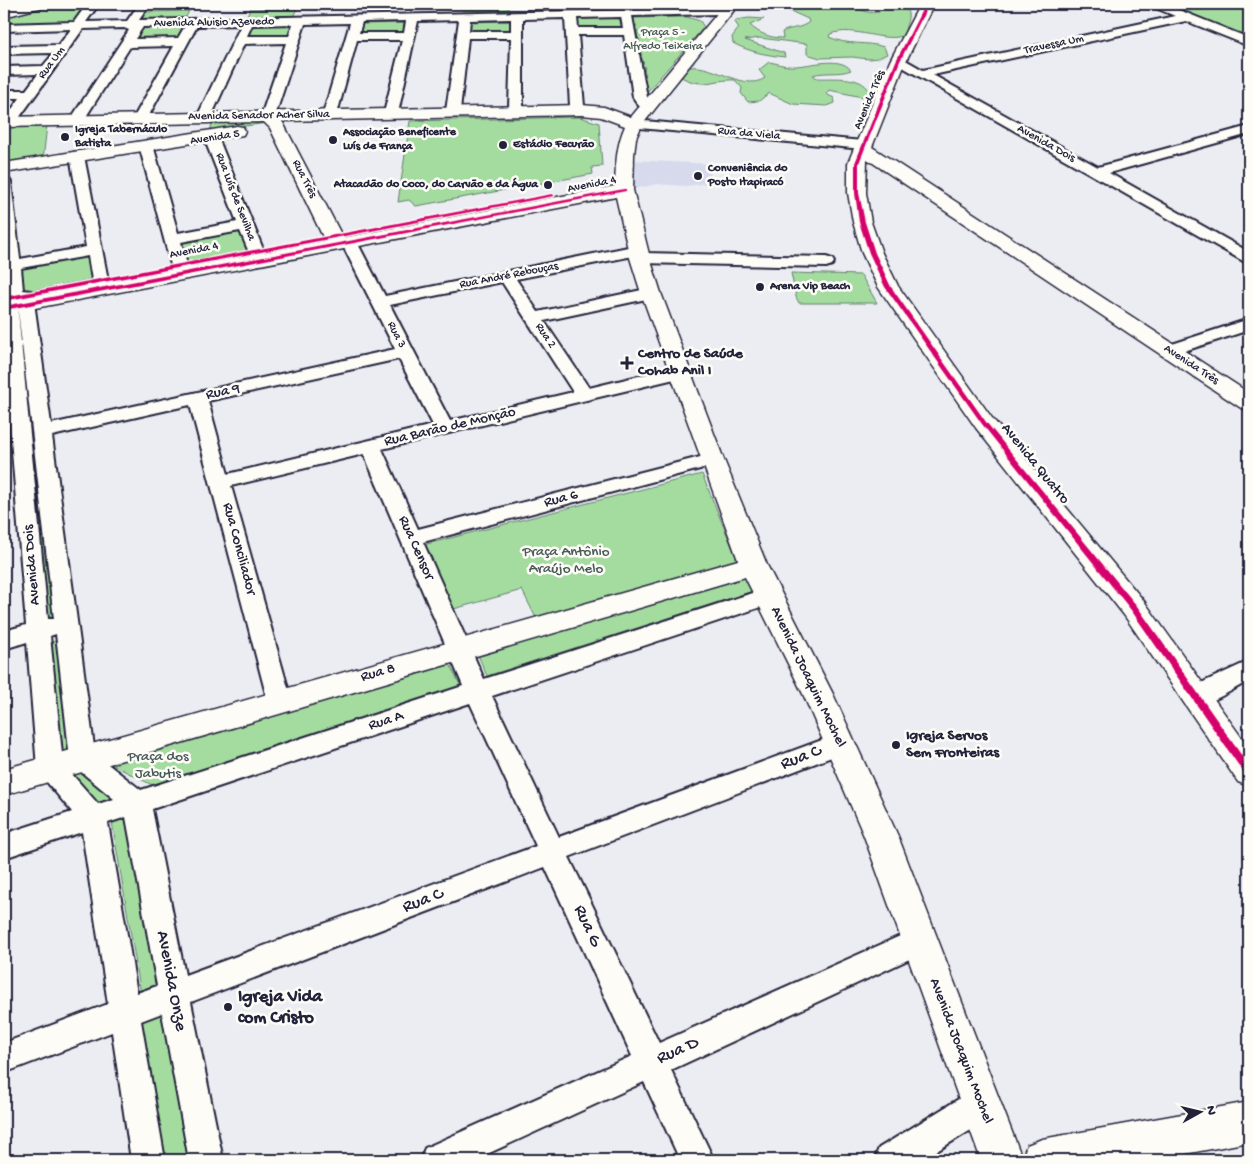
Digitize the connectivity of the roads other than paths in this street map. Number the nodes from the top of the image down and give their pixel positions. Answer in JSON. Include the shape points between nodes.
{"nodes":[{"id":1,"x":33,"y":4,"type":"edge"},
{"id":2,"x":38,"y":4,"type":"edge"},
{"id":3,"x":92,"y":4,"type":"edge"},
{"id":4,"x":355,"y":4,"type":"edge"},
{"id":5,"x":407,"y":4,"type":"edge"},
{"id":6,"x":459,"y":4,"type":"edge"},
{"id":7,"x":511,"y":4,"type":"edge"},
{"id":8,"x":927,"y":4,"type":"edge"},
{"id":9,"x":1155,"y":4,"type":"edge"},
{"id":10,"x":301,"y":7,"type":"dead end"},
{"id":11,"x":724,"y":7,"type":"edge"},
{"id":12,"x":248,"y":8,"type":"dead end"},
{"id":13,"x":671,"y":8,"type":"edge"},
{"id":14,"x":158,"y":11,"type":"dead end"},
{"id":15,"x":622,"y":12,"type":"edge"},
{"id":16,"x":4,"y":13,"type":"edge"},
{"id":17,"x":567,"y":14,"type":"edge"},
{"id":18,"x":1186,"y":17,"type":"junction"},
{"id":19,"x":463,"y":18,"type":"junction"},
{"id":20,"x":514,"y":18,"type":"junction"},
{"id":21,"x":136,"y":19,"type":"edge"},
{"id":22,"x":408,"y":20,"type":"junction"},
{"id":23,"x":355,"y":21,"type":"junction"},
{"id":24,"x":190,"y":22,"type":"junction"},
{"id":25,"x":297,"y":22,"type":"junction"},
{"id":26,"x":244,"y":23,"type":"junction"},
{"id":27,"x":709,"y":24,"type":"junction"},
{"id":28,"x":78,"y":26,"type":"junction"},
{"id":29,"x":4,"y":28,"type":"edge"},
{"id":30,"x":630,"y":31,"type":"junction"},
{"id":31,"x":572,"y":32,"type":"junction"},
{"id":32,"x":463,"y":34,"type":"junction"},
{"id":33,"x":517,"y":34,"type":"junction"},
{"id":34,"x":409,"y":36,"type":"junction"},
{"id":35,"x":353,"y":37,"type":"junction"},
{"id":36,"x":294,"y":39,"type":"junction"},
{"id":37,"x":240,"y":40,"type":"junction"},
{"id":38,"x":183,"y":42,"type":"junction"},
{"id":39,"x":1249,"y":42,"type":"edge"},
{"id":40,"x":126,"y":43,"type":"junction"},
{"id":41,"x":63,"y":49,"type":"junction"},
{"id":42,"x":4,"y":50,"type":"edge"},
{"id":43,"x":898,"y":61,"type":"junction"},
{"id":44,"x":47,"y":70,"type":"junction"},
{"id":45,"x":4,"y":72,"type":"edge"},
{"id":46,"x":922,"y":74,"type":"junction"},
{"id":47,"x":4,"y":94,"type":"edge"},
{"id":48,"x":30,"y":94,"type":"junction"},
{"id":49,"x":647,"y":104,"type":"junction"},
{"id":50,"x":577,"y":106,"type":"junction"},
{"id":51,"x":516,"y":108,"type":"junction"},
{"id":52,"x":454,"y":111,"type":"junction"},
{"id":53,"x":358,"y":113,"type":"junction"},
{"id":54,"x":392,"y":113,"type":"junction"},
{"id":55,"x":330,"y":114,"type":"junction"},
{"id":56,"x":204,"y":117,"type":"junction"},
{"id":57,"x":140,"y":119,"type":"junction"},
{"id":58,"x":77,"y":120,"type":"junction"},
{"id":59,"x":272,"y":121,"type":"junction"},
{"id":60,"x":6,"y":122,"type":"edge"},
{"id":61,"x":631,"y":123,"type":"junction"},
{"id":62,"x":1249,"y":130,"type":"edge"},
{"id":63,"x":211,"y":137,"type":"junction"},
{"id":64,"x":862,"y":146,"type":"junction"},
{"id":65,"x":146,"y":147,"type":"junction"},
{"id":66,"x":77,"y":158,"type":"junction"},
{"id":67,"x":4,"y":168,"type":"edge"},
{"id":68,"x":4,"y":172,"type":"edge"},
{"id":69,"x":1097,"y":172,"type":"junction"},
{"id":70,"x":4,"y":182,"type":"edge"},
{"id":71,"x":623,"y":185,"type":"junction"},
{"id":72,"x":246,"y":225,"type":"junction"},
{"id":73,"x":172,"y":239,"type":"junction"},
{"id":74,"x":340,"y":241,"type":"junction"},
{"id":75,"x":95,"y":250,"type":"junction"},
{"id":76,"x":639,"y":254,"type":"junction"},
{"id":77,"x":257,"y":255,"type":"junction"},
{"id":78,"x":1249,"y":258,"type":"edge"},
{"id":79,"x":826,"y":262,"type":"dead end"},
{"id":80,"x":12,"y":265,"type":"junction"},
{"id":81,"x":179,"y":265,"type":"junction"},
{"id":82,"x":506,"y":276,"type":"junction"},
{"id":83,"x":100,"y":280,"type":"junction"},
{"id":84,"x":651,"y":293,"type":"junction"},
{"id":85,"x":13,"y":301,"type":"edge"},
{"id":86,"x":379,"y":302,"type":"junction"},
{"id":87,"x":533,"y":318,"type":"junction"},
{"id":88,"x":1249,"y":324,"type":"edge"},
{"id":89,"x":1169,"y":351,"type":"junction"},
{"id":90,"x":405,"y":352,"type":"junction"},
{"id":91,"x":680,"y":372,"type":"junction"},
{"id":92,"x":584,"y":395,"type":"junction"},
{"id":93,"x":198,"y":397,"type":"junction"},
{"id":94,"x":1249,"y":404,"type":"edge"},
{"id":95,"x":444,"y":428,"type":"junction"},
{"id":96,"x":42,"y":432,"type":"junction"},
{"id":97,"x":371,"y":446,"type":"junction"},
{"id":98,"x":712,"y":460,"type":"junction"},
{"id":99,"x":220,"y":482,"type":"junction"},
{"id":100,"x":411,"y":538,"type":"junction"},
{"id":101,"x":753,"y":565,"type":"junction"},
{"id":102,"x":768,"y":596,"type":"junction"},
{"id":103,"x":66,"y":623,"type":"junction"},
{"id":104,"x":38,"y":631,"type":"junction"},
{"id":105,"x":4,"y":640,"type":"edge"},
{"id":106,"x":460,"y":650,"type":"junction"},
{"id":107,"x":1249,"y":670,"type":"edge"},
{"id":108,"x":477,"y":691,"type":"junction"},
{"id":109,"x":1197,"y":696,"type":"junction"},
{"id":110,"x":280,"y":702,"type":"junction"},
{"id":111,"x":841,"y":743,"type":"junction"},
{"id":112,"x":83,"y":759,"type":"junction"},
{"id":113,"x":50,"y":768,"type":"junction"},
{"id":114,"x":1249,"y":773,"type":"edge"},
{"id":115,"x":4,"y":782,"type":"edge"},
{"id":116,"x":137,"y":802,"type":"junction"},
{"id":117,"x":93,"y":817,"type":"junction"},
{"id":118,"x":4,"y":846,"type":"edge"},
{"id":119,"x":553,"y":852,"type":"junction"},
{"id":120,"x":919,"y":941,"type":"junction"},
{"id":121,"x":174,"y":995,"type":"junction"},
{"id":122,"x":124,"y":1012,"type":"junction"},
{"id":123,"x":4,"y":1058,"type":"edge"},
{"id":124,"x":652,"y":1063,"type":"junction"},
{"id":125,"x":982,"y":1104,"type":"junction"},
{"id":126,"x":1249,"y":1122,"type":"edge"},
{"id":127,"x":148,"y":1160,"type":"edge"},
{"id":128,"x":206,"y":1160,"type":"edge"},
{"id":129,"x":438,"y":1160,"type":"edge"},
{"id":130,"x":697,"y":1160,"type":"edge"},
{"id":131,"x":891,"y":1160,"type":"edge"},
{"id":132,"x":1002,"y":1160,"type":"edge"},
{"id":133,"x":1042,"y":1160,"type":"edge"}],
"edges":[{"from":1,"to":16,"type":"street"},
{"from":2,"to":16,"type":"street"},
{"from":3,"to":28,"type":"street","name":"Rua Um"},
{"from":4,"to":23,"type":"street"},
{"from":5,"to":22,"type":"street"},
{"from":6,"to":19,"type":"street"},
{"from":7,"to":20,"type":"street"},
{"from":8,"to":43,"type":"street"},
{"from":9,"to":18,"type":"street"},
{"from":10,"to":25,"type":"street"},
{"from":11,"to":13,"type":"street","name":"Avenida Aluisio Azevedo"},
{"from":11,"to":27,"type":"street","name":"Avenida Joaquim Mochel"},
{"from":11,"to":49,"type":"street","name":"Avenida Joaquim Mochel"},
{"from":12,"to":26,"type":"street"},
{"from":13,"to":15,"type":"street","name":"Avenida Aluisio Azevedo"},
{"from":14,"to":21,"type":"street"},
{"from":15,"to":17,"type":"street","name":"Avenida Aluisio Azevedo"},
{"from":15,"to":27,"type":"street","name":"Avenida Aluisio Azevedo","via":[[688,17]]},
{"from":15,"to":30,"type":"street"},
{"from":17,"to":20,"type":"street","name":"Avenida Aluisio Azevedo"},
{"from":17,"to":31,"type":"street"},
{"from":18,"to":39,"type":"street"},
{"from":18,"to":46,"type":"street","name":"Travessa Um"},
{"from":19,"to":20,"type":"street","name":"Avenida Aluisio Azevedo"},
{"from":19,"to":22,"type":"street","name":"Avenida Aluisio Azevedo"},
{"from":19,"to":32,"type":"street"},
{"from":20,"to":33,"type":"street"},
{"from":21,"to":24,"type":"street","name":"Avenida Aluisio Azevedo"},
{"from":21,"to":28,"type":"street","name":"Avenida Aluisio Azevedo"},
{"from":21,"to":40,"type":"street"},
{"from":22,"to":23,"type":"street","name":"Avenida Aluisio Azevedo"},
{"from":22,"to":34,"type":"street"},
{"from":23,"to":25,"type":"street","name":"Avenida Aluisio Azevedo"},
{"from":23,"to":35,"type":"street"},
{"from":24,"to":26,"type":"street","name":"Avenida Aluisio Azevedo"},
{"from":24,"to":38,"type":"street"},
{"from":25,"to":26,"type":"street","name":"Avenida Aluisio Azevedo"},
{"from":25,"to":36,"type":"street"},
{"from":26,"to":37,"type":"street"},
{"from":27,"to":49,"type":"street","name":"Avenida Joaquim Mochel"},
{"from":28,"to":29,"type":"street","name":"Avenida Aluisio Azevedo"},
{"from":28,"to":41,"type":"street","name":"Rua Um"},
{"from":30,"to":31,"type":"street"},
{"from":30,"to":49,"type":"street","via":[[640,97]]},
{"from":31,"to":50,"type":"street"},
{"from":32,"to":33,"type":"street"},
{"from":32,"to":52,"type":"street"},
{"from":33,"to":51,"type":"street"},
{"from":34,"to":35,"type":"street"},
{"from":34,"to":54,"type":"street"},
{"from":35,"to":55,"type":"street"},
{"from":36,"to":37,"type":"street"},
{"from":36,"to":59,"type":"street"},
{"from":37,"to":56,"type":"street"},
{"from":38,"to":40,"type":"street"},
{"from":38,"to":57,"type":"street"},
{"from":40,"to":58,"type":"street"},
{"from":41,"to":42,"type":"street"},
{"from":41,"to":44,"type":"street","name":"Rua Um"},
{"from":43,"to":46,"type":"street","name":"Avenida Dois"},
{"from":43,"to":64,"type":"street","name":"Avenida Três"},
{"from":44,"to":45,"type":"street"},
{"from":44,"to":48,"type":"street","name":"Rua Um"},
{"from":46,"to":69,"type":"street","name":"Avenida Dois"},
{"from":47,"to":48,"type":"street"},
{"from":48,"to":60,"type":"street","name":"Rua Um"},
{"from":49,"to":50,"type":"street","name":"Avenida Senador Acher Silva"},
{"from":49,"to":61,"type":"street","name":"Avenida Joaquim Mochel"},
{"from":50,"to":51,"type":"street","name":"Avenida Senador Acher Silva"},
{"from":51,"to":52,"type":"street","name":"Avenida Senador Acher Silva"},
{"from":52,"to":54,"type":"street","name":"Avenida Senador Acher Silva"},
{"from":52,"to":61,"type":"street","name":"Avenida Senador Acher Silva","via":[[597,111]]},
{"from":53,"to":54,"type":"street","name":"Avenida Senador Acher Silva"},
{"from":53,"to":55,"type":"street","name":"Avenida Senador Acher Silva"},
{"from":53,"to":59,"type":"street","name":"Avenida 5"},
{"from":55,"to":59,"type":"street","name":"Avenida Senador Acher Silva"},
{"from":56,"to":57,"type":"street","name":"Avenida Senador Acher Silva"},
{"from":56,"to":59,"type":"street","name":"Avenida Senador Acher Silva"},
{"from":57,"to":58,"type":"street","name":"Avenida Senador Acher Silva"},
{"from":58,"to":60,"type":"street","name":"Avenida Senador Acher Silva"},
{"from":59,"to":63,"type":"street","name":"Avenida 5"},
{"from":59,"to":74,"type":"street","name":"Rua Três"},
{"from":61,"to":64,"type":"street","name":"Rua da Viela"},
{"from":61,"to":71,"type":"street","name":"Avenida Joaquim Mochel","via":[[619,144],[617,168]]},
{"from":62,"to":69,"type":"street"},
{"from":63,"to":65,"type":"street","name":"Avenida 5"},
{"from":63,"to":72,"type":"street","name":"Rua Luís de Sevilha"},
{"from":64,"to":89,"type":"street","name":"Avenida Três"},
{"from":64,"to":109,"type":"street","name":"Avenida Quatro","via":[[857,163],[857,193],[862,222],[888,287],[984,423],[1134,608]]},
{"from":65,"to":66,"type":"street","name":"Avenida 5"},
{"from":65,"to":73,"type":"street"},
{"from":66,"to":67,"type":"street","name":"Avenida 5"},
{"from":66,"to":68,"type":"street","name":"Avenida 5"},
{"from":66,"to":75,"type":"street"},
{"from":69,"to":78,"type":"street","name":"Avenida Dois"},
{"from":70,"to":80,"type":"street"},
{"from":71,"to":74,"type":"street","name":"Avenida 4"},
{"from":71,"to":76,"type":"street","name":"Avenida Joaquim Mochel"},
{"from":72,"to":73,"type":"street"},
{"from":72,"to":77,"type":"street","name":"Rua Luís de Sevilha"},
{"from":73,"to":81,"type":"street"},
{"from":74,"to":77,"type":"street","name":"Avenida 4"},
{"from":74,"to":86,"type":"street","name":"Rua 3"},
{"from":75,"to":80,"type":"street"},
{"from":75,"to":83,"type":"street"},
{"from":76,"to":79,"type":"street","name":"Rua André Rebouças"},
{"from":76,"to":82,"type":"street","name":"Rua André Rebouças"},
{"from":76,"to":84,"type":"street","name":"Avenida Joaquim Mochel"},
{"from":77,"to":81,"type":"street","name":"Avenida 4"},
{"from":77,"to":85,"type":"street","name":"Avenida 4"},
{"from":80,"to":85,"type":"street"},
{"from":81,"to":83,"type":"street","name":"Avenida 4"},
{"from":82,"to":86,"type":"street","name":"Rua André Rebouças"},
{"from":82,"to":87,"type":"street","name":"Rua 2"},
{"from":83,"to":85,"type":"street","name":"Avenida 4"},
{"from":84,"to":87,"type":"street"},
{"from":84,"to":91,"type":"street","name":"Avenida Joaquim Mochel"},
{"from":85,"to":96,"type":"street","name":"Avenida Dois"},
{"from":85,"to":104,"type":"street","name":"Avenida Dois"},
{"from":86,"to":90,"type":"street","name":"Rua 3"},
{"from":87,"to":92,"type":"street","name":"Rua 2"},
{"from":88,"to":89,"type":"street"},
{"from":89,"to":94,"type":"street","name":"Avenida Três"},
{"from":90,"to":93,"type":"street","name":"Rua 9"},
{"from":90,"to":95,"type":"street","name":"Rua 3"},
{"from":91,"to":92,"type":"street","name":"Rua Barão de Monção"},
{"from":91,"to":98,"type":"street","name":"Avenida Joaquim Mochel"},
{"from":92,"to":95,"type":"street","name":"Rua Barão de Monção"},
{"from":93,"to":96,"type":"street","name":"Rua 9"},
{"from":93,"to":99,"type":"street","name":"Rua Conciliador"},
{"from":95,"to":97,"type":"street","name":"Rua Barão de Monção"},
{"from":96,"to":103,"type":"street","name":"Avenida Dois"},
{"from":97,"to":99,"type":"street","name":"Rua Barão de Monção"},
{"from":97,"to":100,"type":"street","name":"Rua Censor"},
{"from":98,"to":100,"type":"street","name":"Rua 6"},
{"from":98,"to":101,"type":"street","name":"Avenida Joaquim Mochel"},
{"from":99,"to":110,"type":"street","name":"Rua Conciliador"},
{"from":100,"to":106,"type":"street","name":"Rua Censor"},
{"from":101,"to":102,"type":"street","name":"Avenida Joaquim Mochel"},
{"from":101,"to":106,"type":"street","name":"Rua 8"},
{"from":102,"to":108,"type":"street","name":"Rua A"},
{"from":102,"to":111,"type":"street","name":"Avenida Joaquim Mochel"},
{"from":103,"to":104,"type":"street"},
{"from":103,"to":112,"type":"street","name":"Avenida Dois"},
{"from":104,"to":105,"type":"street"},
{"from":104,"to":113,"type":"street","name":"Avenida Dois"},
{"from":106,"to":108,"type":"street","name":"Rua Censor"},
{"from":106,"to":110,"type":"street","name":"Rua 8"},
{"from":107,"to":109,"type":"street"},
{"from":108,"to":116,"type":"street","name":"Rua A"},
{"from":108,"to":119,"type":"street","name":"Rua G"},
{"from":109,"to":114,"type":"street","name":"Avenida Quatro"},
{"from":110,"to":112,"type":"street","name":"Rua 8"},
{"from":111,"to":119,"type":"street","name":"Rua C"},
{"from":111,"to":120,"type":"street","name":"Avenida Joaquim Mochel","via":[[881,836]]},
{"from":112,"to":113,"type":"street","name":"Rua 8"},
{"from":112,"to":116,"type":"street"},
{"from":113,"to":115,"type":"street","name":"Rua 8"},
{"from":113,"to":117,"type":"street"},
{"from":116,"to":117,"type":"street","name":"Rua A"},
{"from":116,"to":121,"type":"street","name":"Avenida Onze"},
{"from":117,"to":118,"type":"street","name":"Rua A"},
{"from":117,"to":122,"type":"street"},
{"from":119,"to":121,"type":"street","name":"Rua C"},
{"from":119,"to":124,"type":"street","name":"Rua G"},
{"from":120,"to":124,"type":"street","name":"Rua D"},
{"from":120,"to":125,"type":"street","name":"Avenida Joaquim Mochel"},
{"from":121,"to":122,"type":"street","name":"Rua C"},
{"from":121,"to":128,"type":"street","name":"Avenida Onze"},
{"from":122,"to":123,"type":"street","name":"Rua C"},
{"from":122,"to":127,"type":"street"},
{"from":124,"to":129,"type":"street","name":"Rua D"},
{"from":124,"to":130,"type":"street","name":"Rua G"},
{"from":125,"to":131,"type":"street"},
{"from":125,"to":132,"type":"street","name":"Avenida Joaquim Mochel"},
{"from":126,"to":133,"type":"street"}]}
